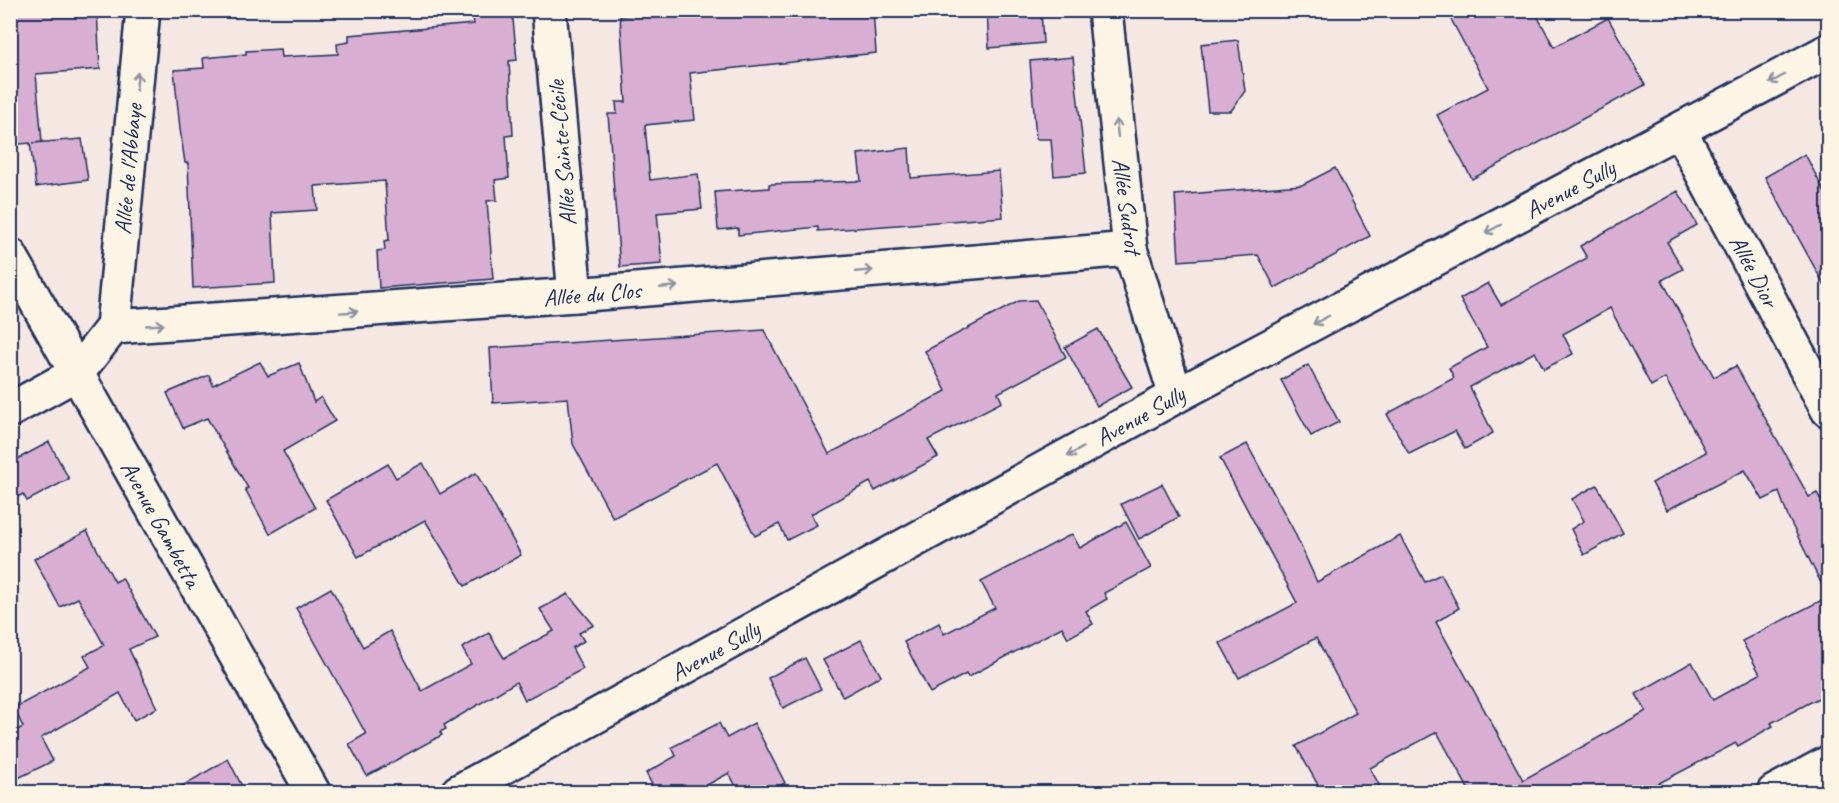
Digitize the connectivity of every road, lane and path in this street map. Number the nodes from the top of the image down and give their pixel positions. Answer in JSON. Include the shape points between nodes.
{"nodes":[{"id":1,"x":143,"y":10,"type":"edge"},
{"id":2,"x":549,"y":10,"type":"edge"},
{"id":3,"x":1105,"y":10,"type":"edge"},
{"id":4,"x":1828,"y":51,"type":"edge"},
{"id":5,"x":1680,"y":131,"type":"junction"},
{"id":6,"x":1130,"y":249,"type":"junction"},
{"id":7,"x":10,"y":255,"type":"edge"},
{"id":8,"x":575,"y":295,"type":"junction"},
{"id":9,"x":113,"y":327,"type":"junction"},
{"id":10,"x":77,"y":373,"type":"junction"},
{"id":11,"x":1176,"y":396,"type":"junction"},
{"id":12,"x":10,"y":410,"type":"edge"},
{"id":13,"x":1828,"y":410,"type":"edge"},
{"id":14,"x":1828,"y":763,"type":"edge"},
{"id":15,"x":313,"y":792,"type":"edge"},
{"id":16,"x":458,"y":792,"type":"edge"},
{"id":17,"x":1774,"y":792,"type":"edge"}],
"edges":[{"from":9,"to":1,"type":"street","name":"Allée de l'Abbaye","one_way":true},
{"from":2,"to":8,"type":"street","name":"Allée Sainte-Cécile"},
{"from":6,"to":3,"type":"street","name":"Allée Sudrot","one_way":true},
{"from":4,"to":5,"type":"street","name":"Avenue Sully","one_way":true},
{"from":5,"to":11,"type":"street","name":"Avenue Sully","one_way":true},
{"from":5,"to":13,"type":"street","name":"Allée Dior"},
{"from":8,"to":6,"type":"street","name":"Allée du Clos","one_way":true},
{"from":6,"to":11,"type":"street","name":"Allée Sudrot"},
{"from":7,"to":10,"type":"street","name":"Avenue Gambetta"},
{"from":9,"to":8,"type":"street","name":"Allée du Clos","one_way":true},
{"from":9,"to":10,"type":"street"},
{"from":10,"to":12,"type":"street"},
{"from":10,"to":15,"type":"street","name":"Avenue Gambetta"},
{"from":11,"to":16,"type":"street","name":"Avenue Sully","one_way":true},
{"from":14,"to":17,"type":"street"}]}
